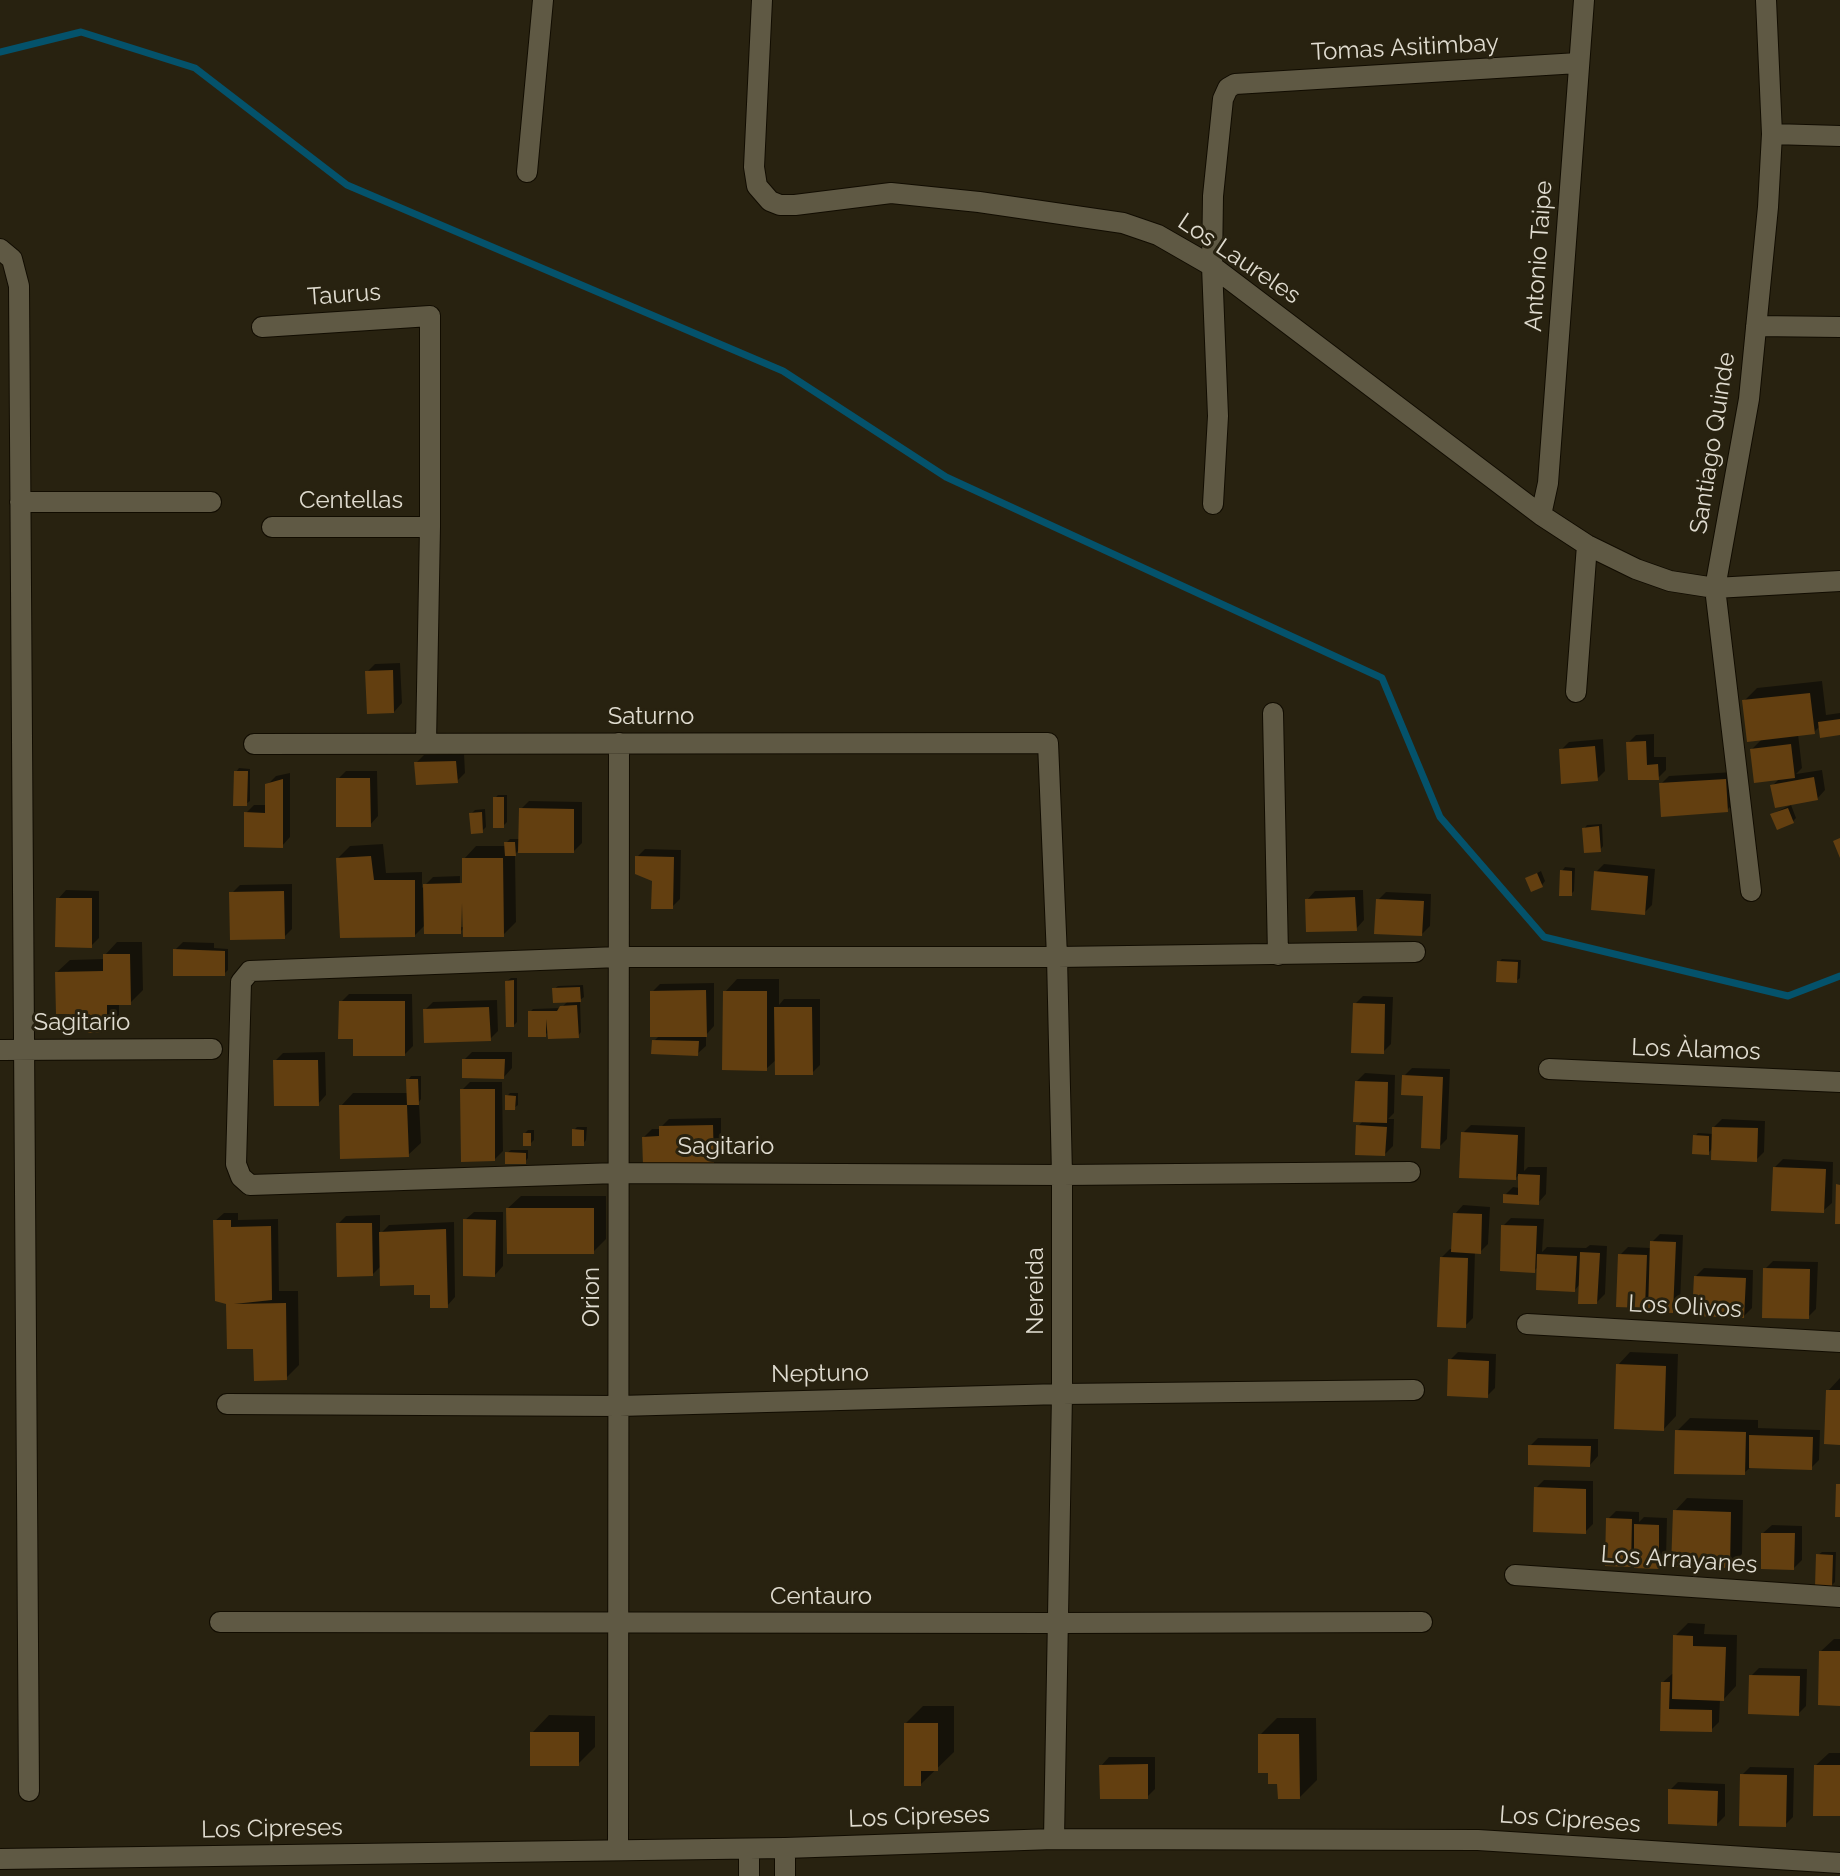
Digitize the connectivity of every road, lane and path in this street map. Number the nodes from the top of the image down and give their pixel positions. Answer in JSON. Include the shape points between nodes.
{"nodes":[{"id":1,"x":543,"y":0,"type":"edge"},
{"id":2,"x":762,"y":0,"type":"edge"},
{"id":3,"x":1584,"y":0,"type":"edge"},
{"id":4,"x":1766,"y":0,"type":"edge"},
{"id":5,"x":1578,"y":63,"type":"junction"},
{"id":6,"x":1772,"y":134,"type":"junction"},
{"id":7,"x":1840,"y":136,"type":"edge"},
{"id":8,"x":527,"y":172,"type":"dead end"},
{"id":9,"x":0,"y":249,"type":"edge"},
{"id":10,"x":1212,"y":266,"type":"junction"},
{"id":11,"x":1756,"y":326,"type":"junction"},
{"id":12,"x":262,"y":327,"type":"dead end"},
{"id":13,"x":1840,"y":327,"type":"edge"},
{"id":14,"x":20,"y":502,"type":"junction"},
{"id":15,"x":211,"y":502,"type":"dead end"},
{"id":16,"x":1213,"y":504,"type":"dead end"},
{"id":17,"x":1541,"y":515,"type":"junction"},
{"id":18,"x":272,"y":527,"type":"dead end"},
{"id":19,"x":430,"y":527,"type":"junction"},
{"id":20,"x":1587,"y":545,"type":"junction"},
{"id":21,"x":1840,"y":581,"type":"edge"},
{"id":22,"x":1715,"y":588,"type":"junction"},
{"id":23,"x":1576,"y":692,"type":"dead end"},
{"id":24,"x":1273,"y":713,"type":"dead end"},
{"id":25,"x":619,"y":743,"type":"junction"},
{"id":26,"x":1048,"y":743,"type":"joint"},
{"id":27,"x":254,"y":744,"type":"dead end"},
{"id":28,"x":426,"y":744,"type":"junction"},
{"id":29,"x":1751,"y":891,"type":"dead end"},
{"id":30,"x":1415,"y":952,"type":"dead end"},
{"id":31,"x":1278,"y":955,"type":"junction"},
{"id":32,"x":619,"y":957,"type":"junction"},
{"id":33,"x":1057,"y":957,"type":"junction"},
{"id":34,"x":212,"y":1049,"type":"dead end"},
{"id":35,"x":0,"y":1050,"type":"edge"},
{"id":36,"x":24,"y":1050,"type":"junction"},
{"id":37,"x":1549,"y":1069,"type":"dead end"},
{"id":38,"x":1840,"y":1082,"type":"edge"},
{"id":39,"x":1410,"y":1172,"type":"dead end"},
{"id":40,"x":618,"y":1173,"type":"junction"},
{"id":41,"x":1062,"y":1175,"type":"junction"},
{"id":42,"x":1527,"y":1324,"type":"dead end"},
{"id":43,"x":1840,"y":1342,"type":"edge"},
{"id":44,"x":1414,"y":1390,"type":"dead end"},
{"id":45,"x":1062,"y":1394,"type":"junction"},
{"id":46,"x":227,"y":1404,"type":"dead end"},
{"id":47,"x":619,"y":1406,"type":"junction"},
{"id":48,"x":1515,"y":1575,"type":"dead end"},
{"id":49,"x":1840,"y":1597,"type":"edge"},
{"id":50,"x":220,"y":1622,"type":"dead end"},
{"id":51,"x":619,"y":1622,"type":"junction"},
{"id":52,"x":1422,"y":1622,"type":"dead end"},
{"id":53,"x":1057,"y":1623,"type":"junction"},
{"id":54,"x":29,"y":1791,"type":"dead end"},
{"id":55,"x":1054,"y":1839,"type":"junction"},
{"id":56,"x":785,"y":1848,"type":"junction"},
{"id":57,"x":749,"y":1849,"type":"junction"},
{"id":58,"x":618,"y":1850,"type":"junction"},
{"id":59,"x":0,"y":1859,"type":"edge"},
{"id":60,"x":1840,"y":1863,"type":"edge"},
{"id":61,"x":749,"y":1876,"type":"edge"},
{"id":62,"x":785,"y":1876,"type":"edge"}],
"edges":[{"from":1,"to":8,"type":"street"},
{"from":2,"to":10,"type":"street","name":"Los Laureles","via":[[754,167],[757,186],[770,201],[795,205],[891,193],[1123,223],[1158,235]]},
{"from":3,"to":5,"type":"street","name":"Antonio Taipe"},
{"from":4,"to":6,"type":"street","name":"Santiago Quinde"},
{"from":5,"to":10,"type":"street","name":"Tomas Asitimbay","via":[[1235,84],[1223,99]]},
{"from":5,"to":17,"type":"street","name":"Antonio Taipe","via":[[1548,483]]},
{"from":6,"to":7,"type":"street"},
{"from":6,"to":11,"type":"street","name":"Santiago Quinde"},
{"from":9,"to":14,"type":"street","via":[[12,259],[19,286]]},
{"from":10,"to":16,"type":"street","via":[[1218,416]]},
{"from":10,"to":17,"type":"street","name":"Los Laureles"},
{"from":11,"to":13,"type":"street"},
{"from":11,"to":22,"type":"street","name":"Santiago Quinde","via":[[1749,399]]},
{"from":12,"to":19,"type":"street","name":"Taurus","via":[[430,316]]},
{"from":14,"to":15,"type":"street"},
{"from":14,"to":36,"type":"street"},
{"from":17,"to":20,"type":"street","name":"Los Laureles"},
{"from":18,"to":19,"type":"street","name":"Centellas"},
{"from":19,"to":28,"type":"street"},
{"from":20,"to":22,"type":"street","name":"Los Laureles","via":[[1670,581]]},
{"from":20,"to":23,"type":"street"},
{"from":21,"to":22,"type":"street","name":"Los Laureles"},
{"from":22,"to":29,"type":"street","name":"Santiago Quinde"},
{"from":24,"to":31,"type":"street"},
{"from":25,"to":26,"type":"street","name":"Saturno"},
{"from":25,"to":28,"type":"street","name":"Saturno"},
{"from":25,"to":32,"type":"street","name":"Orion"},
{"from":26,"to":33,"type":"street","name":"Nereida"},
{"from":27,"to":28,"type":"street","name":"Saturno"},
{"from":30,"to":31,"type":"street"},
{"from":31,"to":33,"type":"street"},
{"from":32,"to":33,"type":"street"},
{"from":32,"to":40,"type":"street","name":"Orion"},
{"from":32,"to":40,"type":"street","name":"Sagitario","via":[[250,971],[241,982],[236,1164],[250,1185]]},
{"from":33,"to":41,"type":"street","name":"Nereida"},
{"from":34,"to":36,"type":"street","name":"Sagitario"},
{"from":35,"to":36,"type":"street","name":"Sagitario"},
{"from":36,"to":54,"type":"street"},
{"from":37,"to":38,"type":"street","name":"Los Àlamos"},
{"from":39,"to":41,"type":"street","name":"Sagitario"},
{"from":40,"to":41,"type":"street","name":"Sagitario"},
{"from":40,"to":47,"type":"street","name":"Orion"},
{"from":41,"to":45,"type":"street","name":"Nereida"},
{"from":42,"to":43,"type":"street","name":"Los Olivos"},
{"from":44,"to":45,"type":"street","name":"Neptuno"},
{"from":45,"to":47,"type":"street","name":"Neptuno"},
{"from":45,"to":53,"type":"street","name":"Nereida"},
{"from":46,"to":47,"type":"street","name":"Neptuno"},
{"from":47,"to":51,"type":"street","name":"Orion"},
{"from":48,"to":49,"type":"street","name":"Los Arrayanes"},
{"from":50,"to":51,"type":"street","name":"Centauro"},
{"from":51,"to":53,"type":"street","name":"Centauro"},
{"from":51,"to":58,"type":"street","name":"Orion"},
{"from":52,"to":53,"type":"street","name":"Centauro"},
{"from":53,"to":55,"type":"street","name":"Nereida"},
{"from":55,"to":56,"type":"street","name":"Los Cipreses"},
{"from":55,"to":60,"type":"street","name":"Los Cipreses","via":[[1478,1840]]},
{"from":56,"to":57,"type":"street","name":"Los Cipreses"},
{"from":56,"to":62,"type":"street"},
{"from":57,"to":58,"type":"street","name":"Los Cipreses"},
{"from":57,"to":61,"type":"street"},
{"from":58,"to":59,"type":"street","name":"Los Cipreses"}]}
